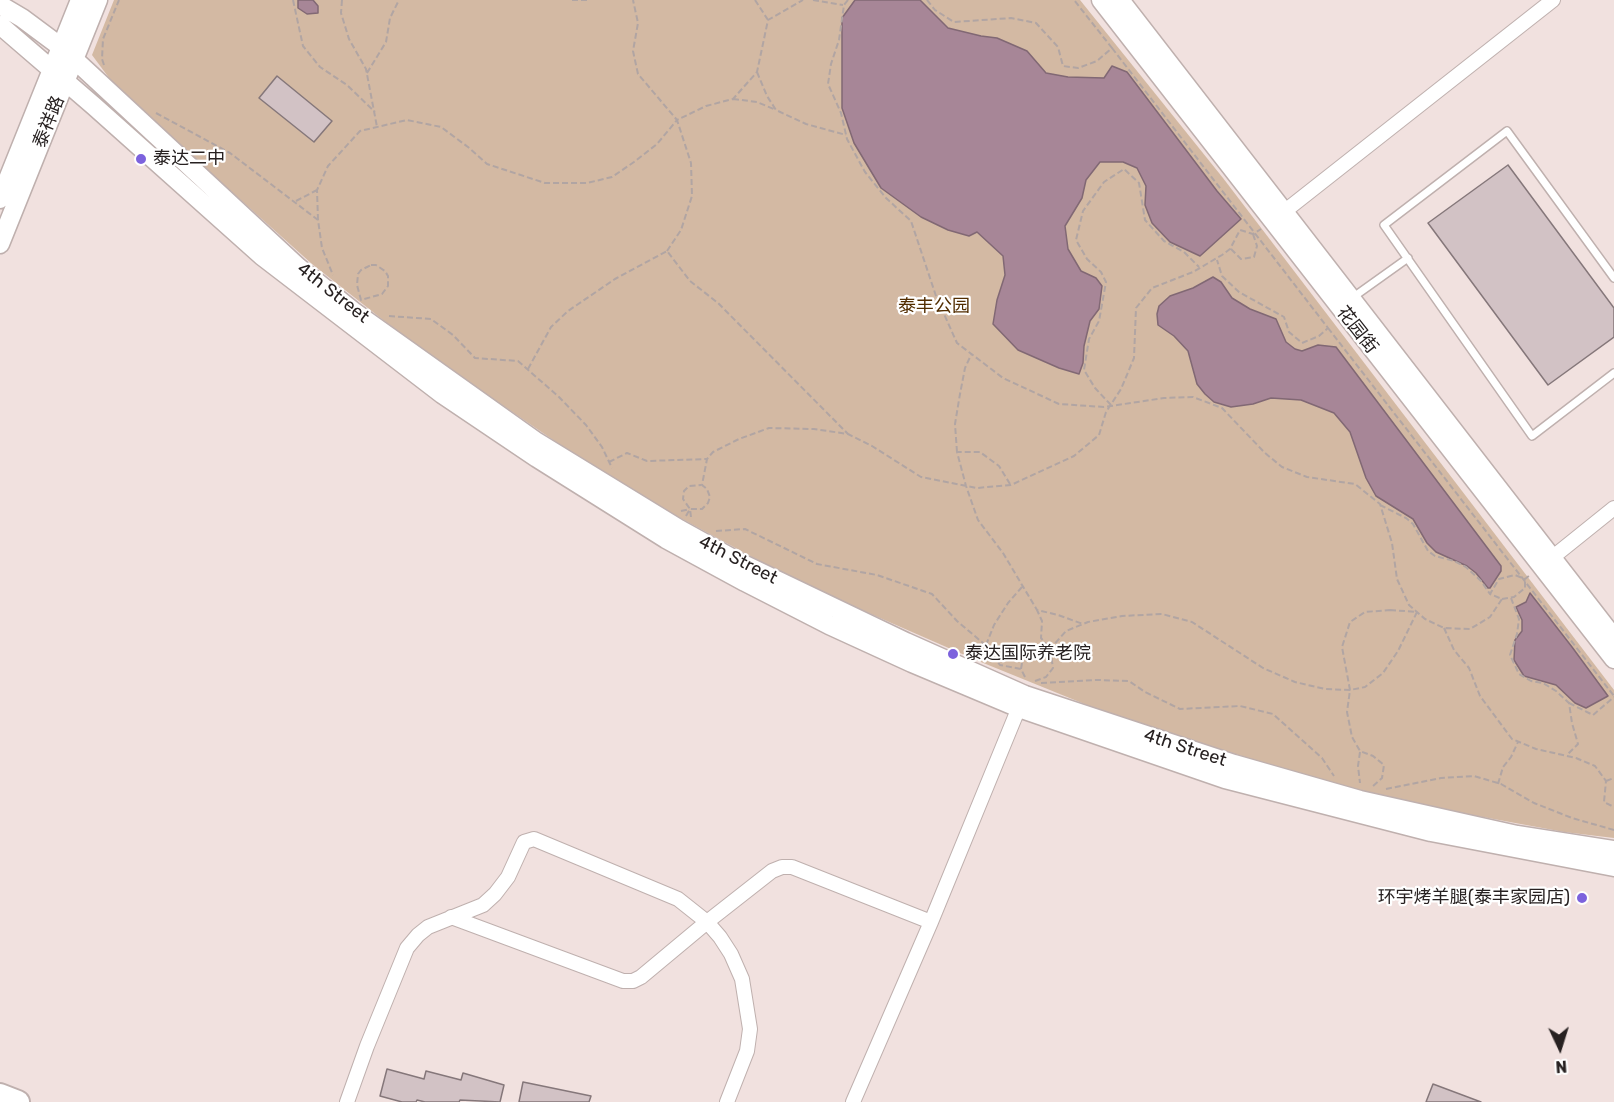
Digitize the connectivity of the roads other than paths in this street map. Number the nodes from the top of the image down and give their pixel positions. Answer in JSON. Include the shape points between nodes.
{"nodes":[{"id":1,"x":80,"y":0,"type":"edge"},
{"id":2,"x":98,"y":0,"type":"edge"},
{"id":3,"x":1101,"y":0,"type":"edge"},
{"id":4,"x":1120,"y":0,"type":"edge"},
{"id":5,"x":1553,"y":0,"type":"edge"},
{"id":6,"x":0,"y":5,"type":"edge"},
{"id":7,"x":0,"y":25,"type":"edge"},
{"id":8,"x":60,"y":47,"type":"junction"},
{"id":9,"x":74,"y":60,"type":"junction"},
{"id":10,"x":59,"y":75,"type":"junction"},
{"id":11,"x":0,"y":200,"type":"edge"},
{"id":12,"x":1279,"y":216,"type":"junction"},
{"id":13,"x":0,"y":244,"type":"edge"},
{"id":14,"x":1408,"y":258,"type":"junction"},
{"id":15,"x":1614,"y":278,"type":"edge"},
{"id":16,"x":1352,"y":298,"type":"junction"},
{"id":17,"x":1614,"y":373,"type":"edge"},
{"id":18,"x":1614,"y":508,"type":"edge"},
{"id":19,"x":1547,"y":561,"type":"junction"},
{"id":20,"x":1614,"y":638,"type":"edge"},
{"id":21,"x":1614,"y":659,"type":"edge"},
{"id":22,"x":1024,"y":695,"type":"junction"},
{"id":23,"x":1614,"y":850,"type":"edge"},
{"id":24,"x":1614,"y":867,"type":"edge"},
{"id":25,"x":451,"y":917,"type":"junction"},
{"id":26,"x":707,"y":921,"type":"junction"},
{"id":27,"x":931,"y":922,"type":"junction"},
{"id":28,"x":0,"y":1095,"type":"edge"},
{"id":29,"x":18,"y":1102,"type":"edge"},
{"id":30,"x":347,"y":1102,"type":"edge"},
{"id":31,"x":727,"y":1102,"type":"edge"},
{"id":32,"x":853,"y":1102,"type":"edge"}],
"edges":[{"from":1,"to":8,"type":"street","name":"泰祥路"},
{"from":2,"to":9,"type":"street","name":"泰祥路"},
{"from":3,"to":12,"type":"street","name":"花园街"},
{"from":4,"to":12,"type":"street","name":"花园街"},
{"from":5,"to":12,"type":"street"},
{"from":6,"to":8,"type":"street","name":"4th Street"},
{"from":7,"to":10,"type":"street","name":"4th Street"},
{"from":8,"to":9,"type":"street","name":"4th Street"},
{"from":8,"to":10,"type":"street","name":"泰祥路"},
{"from":9,"to":10,"type":"street","name":"泰祥路"},
{"from":9,"to":22,"type":"street","name":"4th Street","via":[[298,267],[353,311],[537,442],[682,522],[737,561]]},
{"from":10,"to":11,"type":"street","name":"泰祥路"},
{"from":10,"to":13,"type":"street","name":"泰祥路"},
{"from":10,"to":22,"type":"street","name":"4th Street","via":[[262,256],[442,394],[527,452],[666,539],[808,614],[912,663]]},
{"from":12,"to":16,"type":"street","name":"花园街"},
{"from":12,"to":19,"type":"street","name":"花园街"},
{"from":14,"to":15,"type":"lane","via":[[1384,225],[1507,131]]},
{"from":14,"to":16,"type":"lane"},
{"from":14,"to":17,"type":"lane","via":[[1532,436]]},
{"from":16,"to":19,"type":"street","name":"花园街"},
{"from":18,"to":19,"type":"street"},
{"from":19,"to":20,"type":"street","name":"花园街"},
{"from":19,"to":21,"type":"street","name":"花园街"},
{"from":22,"to":23,"type":"street","name":"4th Street","via":[[1234,764],[1365,793],[1517,835]]},
{"from":22,"to":24,"type":"street","name":"4th Street","via":[[1225,779],[1431,832]]},
{"from":22,"to":27,"type":"street"},
{"from":25,"to":26,"type":"street","via":[[623,981],[641,977]]},
{"from":25,"to":26,"type":"street","via":[[483,905],[495,894],[508,877],[524,842],[534,839],[678,899]]},
{"from":25,"to":30,"type":"street","via":[[418,935],[407,948]]},
{"from":26,"to":27,"type":"street","via":[[772,871],[792,867]]},
{"from":26,"to":31,"type":"street","via":[[739,970],[750,1020],[747,1051]]},
{"from":27,"to":32,"type":"street"},
{"from":28,"to":29,"type":"main road"}]}
